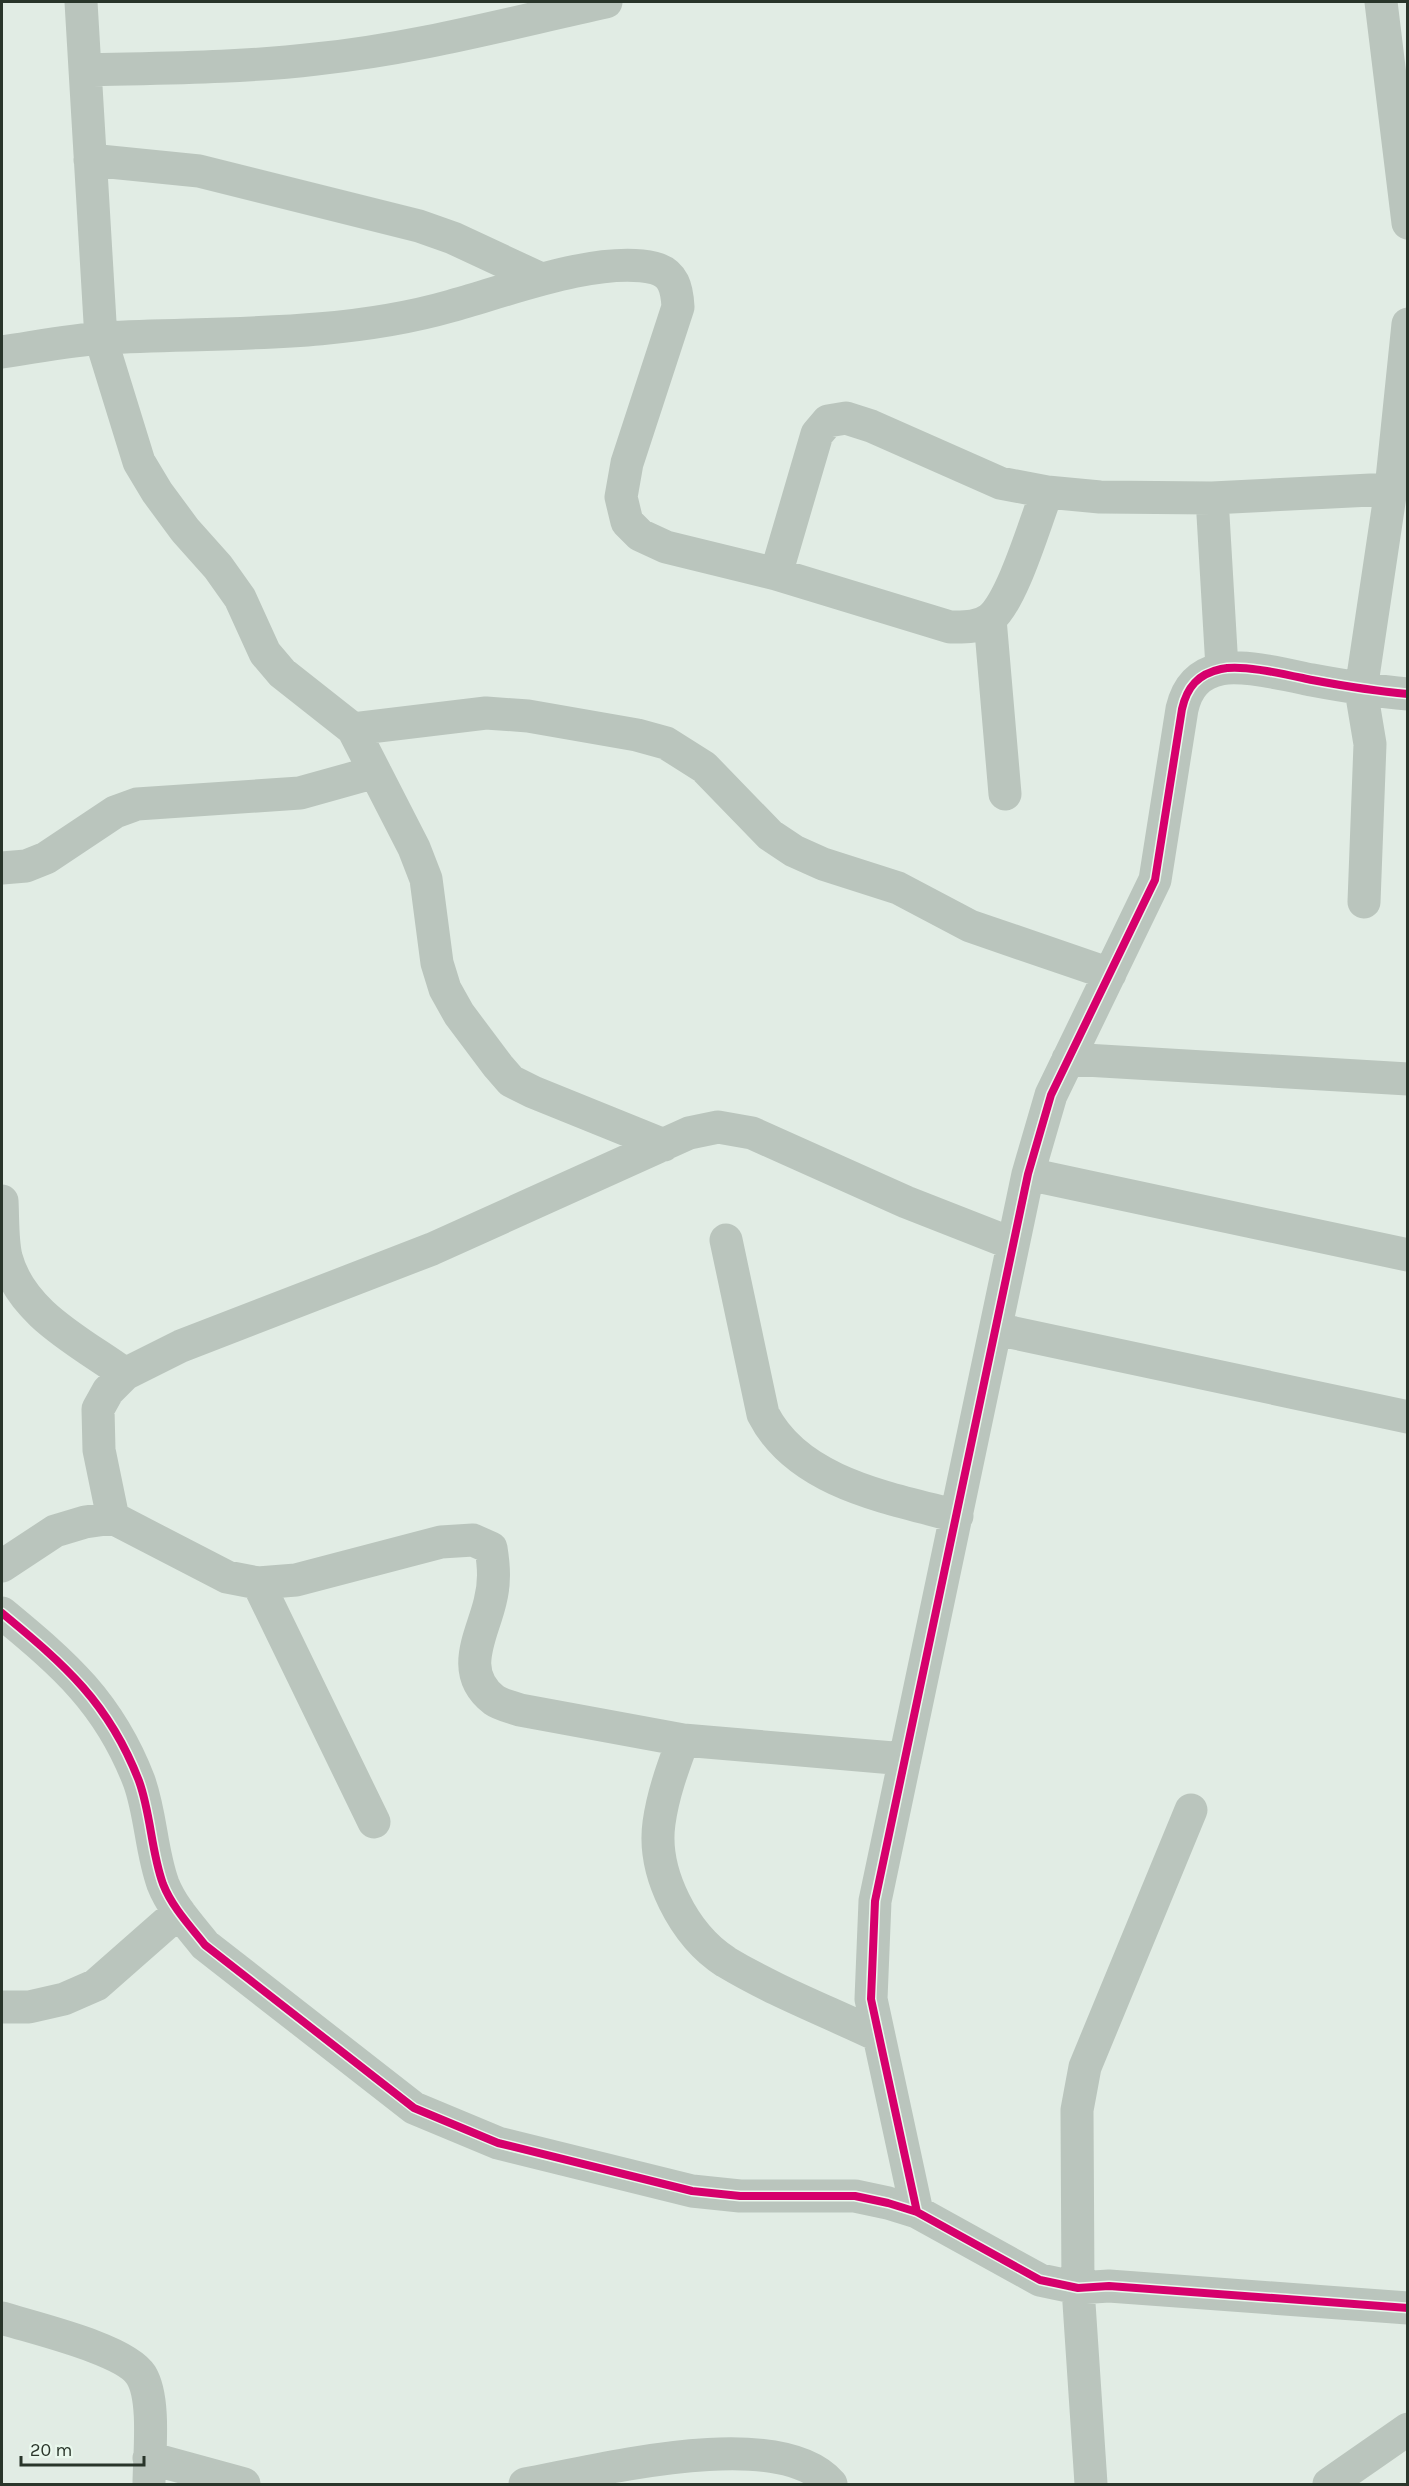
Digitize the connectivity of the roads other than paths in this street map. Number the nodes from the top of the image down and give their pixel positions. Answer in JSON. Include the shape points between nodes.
{"nodes":[{"id":1,"x":81,"y":2,"type":"edge"},
{"id":2,"x":606,"y":2,"type":"edge"},
{"id":3,"x":1381,"y":2,"type":"edge"},
{"id":4,"x":85,"y":70,"type":"junction"},
{"id":5,"x":90,"y":160,"type":"junction"},
{"id":6,"x":1404,"y":168,"type":"edge"},
{"id":7,"x":1407,"y":223,"type":"edge"},
{"id":8,"x":541,"y":279,"type":"junction"},
{"id":9,"x":1407,"y":324,"type":"edge"},
{"id":10,"x":101,"y":339,"type":"junction"},
{"id":11,"x":2,"y":352,"type":"edge"},
{"id":12,"x":1391,"y":489,"type":"junction"},
{"id":13,"x":1047,"y":492,"type":"junction"},
{"id":14,"x":1212,"y":498,"type":"junction"},
{"id":15,"x":776,"y":574,"type":"junction"},
{"id":16,"x":990,"y":619,"type":"junction"},
{"id":17,"x":1222,"y":668,"type":"junction"},
{"id":18,"x":1386,"y":692,"type":"edge"},
{"id":19,"x":353,"y":729,"type":"junction"},
{"id":20,"x":375,"y":771,"type":"junction"},
{"id":21,"x":1005,"y":794,"type":"dead end"},
{"id":22,"x":2,"y":868,"type":"edge"},
{"id":23,"x":1364,"y":902,"type":"dead end"},
{"id":24,"x":1110,"y":974,"type":"junction"},
{"id":25,"x":1068,"y":1059,"type":"junction"},
{"id":26,"x":1407,"y":1079,"type":"edge"},
{"id":27,"x":664,"y":1145,"type":"junction"},
{"id":28,"x":1028,"y":1174,"type":"junction"},
{"id":29,"x":2,"y":1201,"type":"edge"},
{"id":30,"x":726,"y":1240,"type":"dead end"},
{"id":31,"x":1013,"y":1244,"type":"junction"},
{"id":32,"x":1407,"y":1256,"type":"edge"},
{"id":33,"x":996,"y":1329,"type":"junction"},
{"id":34,"x":125,"y":1374,"type":"junction"},
{"id":35,"x":1407,"y":1417,"type":"edge"},
{"id":36,"x":957,"y":1516,"type":"junction"},
{"id":37,"x":113,"y":1518,"type":"junction"},
{"id":38,"x":2,"y":1566,"type":"edge"},
{"id":39,"x":258,"y":1583,"type":"junction"},
{"id":40,"x":2,"y":1613,"type":"edge"},
{"id":41,"x":683,"y":1740,"type":"junction"},
{"id":42,"x":906,"y":1759,"type":"junction"},
{"id":43,"x":1191,"y":1810,"type":"dead end"},
{"id":44,"x":374,"y":1822,"type":"dead end"},
{"id":45,"x":179,"y":1912,"type":"junction"},
{"id":46,"x":2,"y":2007,"type":"edge"},
{"id":47,"x":879,"y":2036,"type":"junction"},
{"id":48,"x":917,"y":2211,"type":"junction"},
{"id":49,"x":1078,"y":2288,"type":"junction"},
{"id":50,"x":1407,"y":2308,"type":"edge"},
{"id":51,"x":2,"y":2318,"type":"edge"},
{"id":52,"x":1407,"y":2429,"type":"edge"},
{"id":53,"x":149,"y":2471,"type":"edge"},
{"id":54,"x":244,"y":2484,"type":"edge"},
{"id":55,"x":525,"y":2484,"type":"edge"},
{"id":56,"x":831,"y":2484,"type":"edge"},
{"id":57,"x":1091,"y":2484,"type":"edge"},
{"id":58,"x":1329,"y":2484,"type":"edge"}],
"edges":[{"from":1,"to":4,"type":"street"},
{"from":2,"to":4,"type":"street","via":[[390,49],[317,59],[236,66]]},
{"from":3,"to":6,"type":"street"},
{"from":4,"to":5,"type":"street"},
{"from":5,"to":8,"type":"street","via":[[199,171],[419,226]]},
{"from":5,"to":10,"type":"street"},
{"from":6,"to":7,"type":"street"},
{"from":8,"to":10,"type":"street","via":[[397,320],[336,328]]},
{"from":8,"to":15,"type":"street","via":[[620,266],[656,268],[669,276],[677,287],[678,307],[627,463],[621,497],[627,522],[640,535],[666,547]]},
{"from":9,"to":12,"type":"street"},
{"from":10,"to":11,"type":"street"},
{"from":10,"to":19,"type":"street","via":[[139,462],[157,492],[240,598],[265,653],[282,672]]},
{"from":12,"to":14,"type":"street"},
{"from":12,"to":18,"type":"street"},
{"from":13,"to":14,"type":"street","via":[[1101,497]]},
{"from":13,"to":15,"type":"street","via":[[1000,483],[871,426],[846,418],[828,421],[817,434]]},
{"from":13,"to":16,"type":"street","via":[[1008,594]]},
{"from":14,"to":17,"type":"street"},
{"from":15,"to":16,"type":"street","via":[[950,627],[972,627]]},
{"from":16,"to":21,"type":"street"},
{"from":17,"to":18,"type":"street","via":[[1266,671]]},
{"from":17,"to":24,"type":"street","via":[[1193,683],[1185,694],[1155,880]]},
{"from":18,"to":23,"type":"street","via":[[1370,744]]},
{"from":19,"to":20,"type":"street"},
{"from":19,"to":24,"type":"street","via":[[486,713],[528,716],[666,743],[704,767],[770,835],[794,851],[898,888],[970,926]]},
{"from":20,"to":22,"type":"street","via":[[300,793],[137,804],[115,812],[46,858],[26,866]]},
{"from":20,"to":27,"type":"street","via":[[426,879],[437,963],[445,989],[498,1066],[511,1081],[533,1092]]},
{"from":24,"to":25,"type":"street"},
{"from":25,"to":26,"type":"street"},
{"from":25,"to":28,"type":"street","via":[[1051,1095]]},
{"from":27,"to":31,"type":"street","via":[[689,1133],[718,1127],[752,1133],[906,1202]]},
{"from":27,"to":34,"type":"street","via":[[432,1250],[181,1346]]},
{"from":28,"to":31,"type":"street"},
{"from":28,"to":32,"type":"street"},
{"from":29,"to":34,"type":"street","via":[[6,1256],[24,1297]]},
{"from":30,"to":36,"type":"street","via":[[764,1414],[772,1430],[815,1468],[842,1482]]},
{"from":31,"to":33,"type":"street"},
{"from":33,"to":35,"type":"street"},
{"from":33,"to":36,"type":"street"},
{"from":34,"to":37,"type":"street","via":[[108,1391],[98,1409],[99,1450]]},
{"from":36,"to":42,"type":"street"},
{"from":37,"to":38,"type":"street","via":[[55,1531]]},
{"from":37,"to":39,"type":"street","via":[[227,1576]]},
{"from":39,"to":41,"type":"street","via":[[296,1580],[441,1542],[472,1540],[491,1548],[495,1571],[474,1652],[478,1681],[495,1700],[520,1710]]},
{"from":39,"to":44,"type":"street"},
{"from":40,"to":45,"type":"street","via":[[93,1695],[120,1738],[140,1783],[163,1884]]},
{"from":41,"to":42,"type":"street"},
{"from":41,"to":47,"type":"street","via":[[659,1826],[662,1867],[675,1904],[702,1941],[725,1961]]},
{"from":42,"to":47,"type":"street","via":[[875,1901],[871,1999]]},
{"from":43,"to":49,"type":"street","via":[[1085,2067],[1077,2110]]},
{"from":45,"to":46,"type":"street","via":[[96,1986],[29,2007]]},
{"from":45,"to":48,"type":"street","via":[[205,1945],[414,2108],[498,2143],[692,2191],[740,2196],[855,2196]]},
{"from":47,"to":48,"type":"street"},
{"from":48,"to":49,"type":"street","via":[[1040,2280]]},
{"from":49,"to":50,"type":"street","via":[[1109,2286]]},
{"from":49,"to":57,"type":"street"},
{"from":51,"to":53,"type":"street","via":[[119,2356],[141,2375],[148,2401]]},
{"from":52,"to":58,"type":"street"},
{"from":53,"to":54,"type":"street"},
{"from":55,"to":56,"type":"street","via":[[717,2454],[780,2457],[804,2463]]}]}
